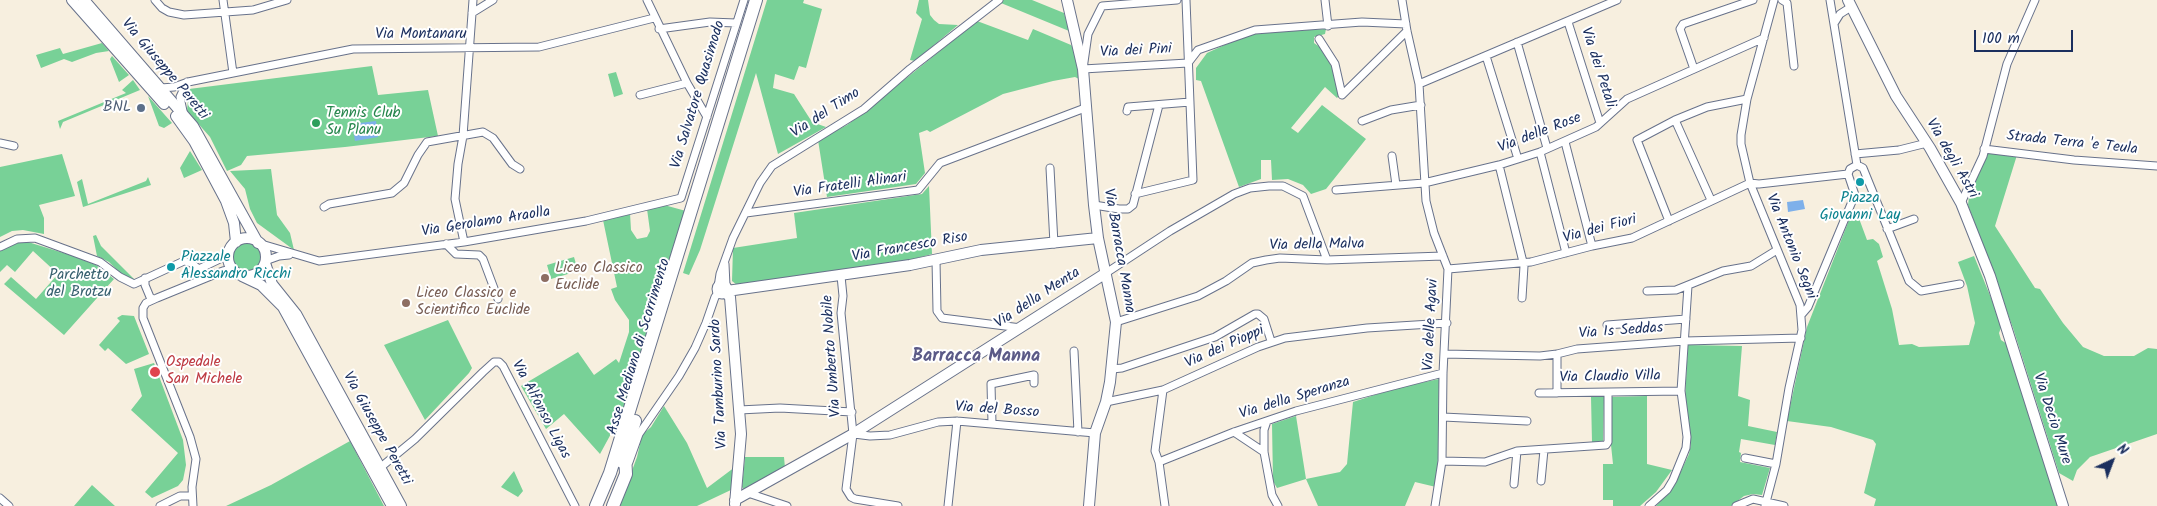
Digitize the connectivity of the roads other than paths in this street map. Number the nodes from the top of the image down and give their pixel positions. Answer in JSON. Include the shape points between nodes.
{"nodes":[{"id":1,"x":72,"y":0,"type":"edge"},
{"id":2,"x":84,"y":0,"type":"edge"},
{"id":3,"x":155,"y":0,"type":"edge"},
{"id":4,"x":223,"y":0,"type":"edge"},
{"id":5,"x":287,"y":0,"type":"edge"},
{"id":6,"x":473,"y":0,"type":"edge"},
{"id":7,"x":493,"y":0,"type":"edge"},
{"id":8,"x":647,"y":0,"type":"edge"},
{"id":9,"x":744,"y":0,"type":"edge"},
{"id":10,"x":756,"y":0,"type":"edge"},
{"id":11,"x":763,"y":0,"type":"edge"},
{"id":12,"x":999,"y":0,"type":"edge"},
{"id":13,"x":1067,"y":0,"type":"edge"},
{"id":14,"x":1177,"y":0,"type":"edge"},
{"id":15,"x":1186,"y":0,"type":"edge"},
{"id":16,"x":1325,"y":0,"type":"edge"},
{"id":17,"x":1402,"y":0,"type":"edge"},
{"id":18,"x":1617,"y":0,"type":"edge"},
{"id":19,"x":1753,"y":0,"type":"edge"},
{"id":20,"x":1774,"y":0,"type":"edge"},
{"id":21,"x":1782,"y":0,"type":"edge"},
{"id":22,"x":2036,"y":0,"type":"edge"},
{"id":23,"x":1830,"y":2,"type":"edge"},
{"id":24,"x":1847,"y":6,"type":"edge"},
{"id":25,"x":225,"y":13,"type":"junction"},
{"id":26,"x":472,"y":13,"type":"junction"},
{"id":27,"x":654,"y":18,"type":"junction"},
{"id":28,"x":736,"y":22,"type":"junction"},
{"id":29,"x":1568,"y":22,"type":"junction"},
{"id":30,"x":1835,"y":22,"type":"junction"},
{"id":31,"x":1328,"y":26,"type":"junction"},
{"id":32,"x":1406,"y":27,"type":"junction"},
{"id":33,"x":659,"y":29,"type":"junction"},
{"id":34,"x":1075,"y":32,"type":"junction"},
{"id":35,"x":1088,"y":34,"type":"junction"},
{"id":36,"x":1764,"y":38,"type":"junction"},
{"id":37,"x":1319,"y":39,"type":"dead end"},
{"id":38,"x":1517,"y":42,"type":"junction"},
{"id":39,"x":468,"y":49,"type":"junction"},
{"id":40,"x":1486,"y":56,"type":"junction"},
{"id":41,"x":1188,"y":63,"type":"junction"},
{"id":42,"x":1794,"y":66,"type":"dead end"},
{"id":43,"x":1083,"y":69,"type":"junction"},
{"id":44,"x":1694,"y":69,"type":"junction"},
{"id":45,"x":234,"y":73,"type":"junction"},
{"id":46,"x":188,"y":82,"type":"junction"},
{"id":47,"x":687,"y":83,"type":"junction"},
{"id":48,"x":1419,"y":84,"type":"junction"},
{"id":49,"x":161,"y":88,"type":"junction"},
{"id":50,"x":640,"y":95,"type":"dead end"},
{"id":51,"x":1746,"y":98,"type":"junction"},
{"id":52,"x":1190,"y":102,"type":"junction"},
{"id":53,"x":1421,"y":105,"type":"junction"},
{"id":54,"x":1159,"y":106,"type":"junction"},
{"id":55,"x":1085,"y":108,"type":"junction"},
{"id":56,"x":1127,"y":111,"type":"dead end"},
{"id":57,"x":706,"y":117,"type":"junction"},
{"id":58,"x":187,"y":120,"type":"junction"},
{"id":59,"x":1675,"y":120,"type":"junction"},
{"id":60,"x":1362,"y":121,"type":"dead end"},
{"id":61,"x":1600,"y":123,"type":"junction"},
{"id":62,"x":463,"y":136,"type":"junction"},
{"id":63,"x":1565,"y":142,"type":"junction"},
{"id":64,"x":0,"y":143,"type":"edge"},
{"id":65,"x":1927,"y":143,"type":"junction"},
{"id":66,"x":14,"y":146,"type":"dead end"},
{"id":67,"x":1548,"y":148,"type":"junction"},
{"id":68,"x":1984,"y":149,"type":"junction"},
{"id":69,"x":1540,"y":152,"type":"junction"},
{"id":70,"x":1855,"y":154,"type":"junction"},
{"id":71,"x":1392,"y":156,"type":"dead end"},
{"id":72,"x":1518,"y":159,"type":"junction"},
{"id":73,"x":1500,"y":165,"type":"junction"},
{"id":74,"x":1860,"y":166,"type":"junction"},
{"id":75,"x":2157,"y":166,"type":"edge"},
{"id":76,"x":1050,"y":168,"type":"dead end"},
{"id":77,"x":520,"y":169,"type":"dead end"},
{"id":78,"x":1848,"y":174,"type":"junction"},
{"id":79,"x":1424,"y":182,"type":"junction"},
{"id":80,"x":1750,"y":183,"type":"junction"},
{"id":81,"x":1396,"y":185,"type":"junction"},
{"id":82,"x":1336,"y":190,"type":"dead end"},
{"id":83,"x":1135,"y":194,"type":"junction"},
{"id":84,"x":699,"y":197,"type":"junction"},
{"id":85,"x":681,"y":198,"type":"joint"},
{"id":86,"x":1711,"y":200,"type":"junction"},
{"id":87,"x":1961,"y":203,"type":"junction"},
{"id":88,"x":1094,"y":205,"type":"junction"},
{"id":89,"x":324,"y":207,"type":"dead end"},
{"id":90,"x":746,"y":214,"type":"junction"},
{"id":91,"x":1914,"y":219,"type":"dead end"},
{"id":92,"x":1669,"y":221,"type":"junction"},
{"id":93,"x":1887,"y":229,"type":"junction"},
{"id":94,"x":1098,"y":238,"type":"junction"},
{"id":95,"x":236,"y":242,"type":"junction"},
{"id":96,"x":464,"y":242,"type":"junction"},
{"id":97,"x":258,"y":243,"type":"junction"},
{"id":98,"x":446,"y":244,"type":"junction"},
{"id":99,"x":1054,"y":244,"type":"junction"},
{"id":100,"x":1592,"y":246,"type":"junction"},
{"id":101,"x":0,"y":248,"type":"edge"},
{"id":102,"x":1777,"y":250,"type":"junction"},
{"id":103,"x":1566,"y":253,"type":"junction"},
{"id":104,"x":228,"y":255,"type":"junction"},
{"id":105,"x":294,"y":255,"type":"junction"},
{"id":106,"x":1443,"y":256,"type":"junction"},
{"id":107,"x":936,"y":260,"type":"junction"},
{"id":108,"x":1327,"y":260,"type":"junction"},
{"id":109,"x":265,"y":262,"type":"junction"},
{"id":110,"x":1524,"y":263,"type":"junction"},
{"id":111,"x":232,"y":269,"type":"junction"},
{"id":112,"x":1448,"y":269,"type":"junction"},
{"id":113,"x":1106,"y":273,"type":"junction"},
{"id":114,"x":242,"y":276,"type":"junction"},
{"id":115,"x":841,"y":276,"type":"junction"},
{"id":116,"x":145,"y":278,"type":"junction"},
{"id":117,"x":1960,"y":284,"type":"dead end"},
{"id":118,"x":1688,"y":286,"type":"junction"},
{"id":119,"x":723,"y":290,"type":"junction"},
{"id":120,"x":1647,"y":291,"type":"dead end"},
{"id":121,"x":1522,"y":298,"type":"dead end"},
{"id":122,"x":498,"y":299,"type":"dead end"},
{"id":123,"x":153,"y":300,"type":"junction"},
{"id":124,"x":1802,"y":314,"type":"junction"},
{"id":125,"x":1686,"y":319,"type":"junction"},
{"id":126,"x":1116,"y":322,"type":"junction"},
{"id":127,"x":1447,"y":323,"type":"junction"},
{"id":128,"x":1607,"y":325,"type":"dead end"},
{"id":129,"x":1021,"y":328,"type":"junction"},
{"id":130,"x":1801,"y":338,"type":"junction"},
{"id":131,"x":1271,"y":341,"type":"junction"},
{"id":132,"x":1685,"y":341,"type":"junction"},
{"id":133,"x":2010,"y":342,"type":"joint"},
{"id":134,"x":1074,"y":351,"type":"dead end"},
{"id":135,"x":1444,"y":354,"type":"junction"},
{"id":136,"x":1557,"y":354,"type":"junction"},
{"id":137,"x":1112,"y":369,"type":"junction"},
{"id":138,"x":1443,"y":373,"type":"junction"},
{"id":139,"x":1034,"y":382,"type":"dead end"},
{"id":140,"x":1163,"y":390,"type":"junction"},
{"id":141,"x":1681,"y":391,"type":"junction"},
{"id":142,"x":1539,"y":393,"type":"dead end"},
{"id":143,"x":1556,"y":393,"type":"junction"},
{"id":144,"x":1608,"y":393,"type":"junction"},
{"id":145,"x":1106,"y":402,"type":"junction"},
{"id":146,"x":739,"y":410,"type":"junction"},
{"id":147,"x":852,"y":412,"type":"junction"},
{"id":148,"x":1443,"y":417,"type":"junction"},
{"id":149,"x":957,"y":421,"type":"junction"},
{"id":150,"x":1267,"y":421,"type":"junction"},
{"id":151,"x":1527,"y":421,"type":"dead end"},
{"id":152,"x":992,"y":423,"type":"junction"},
{"id":153,"x":867,"y":431,"type":"junction"},
{"id":154,"x":1078,"y":432,"type":"junction"},
{"id":155,"x":1234,"y":432,"type":"junction"},
{"id":156,"x":1094,"y":433,"type":"junction"},
{"id":157,"x":853,"y":434,"type":"junction"},
{"id":158,"x":1544,"y":450,"type":"junction"},
{"id":159,"x":1517,"y":451,"type":"junction"},
{"id":160,"x":1264,"y":452,"type":"junction"},
{"id":161,"x":625,"y":454,"type":"junction"},
{"id":162,"x":1745,"y":458,"type":"dead end"},
{"id":163,"x":1442,"y":461,"type":"junction"},
{"id":164,"x":1159,"y":462,"type":"junction"},
{"id":165,"x":1776,"y":464,"type":"junction"},
{"id":166,"x":381,"y":467,"type":"junction"},
{"id":167,"x":610,"y":473,"type":"junction"},
{"id":168,"x":626,"y":474,"type":"junction"},
{"id":169,"x":1541,"y":481,"type":"dead end"},
{"id":170,"x":1514,"y":484,"type":"dead end"},
{"id":171,"x":748,"y":493,"type":"junction"},
{"id":172,"x":191,"y":496,"type":"junction"},
{"id":173,"x":0,"y":498,"type":"edge"},
{"id":174,"x":735,"y":503,"type":"edge"},
{"id":175,"x":1765,"y":504,"type":"edge"},
{"id":176,"x":10,"y":506,"type":"edge"},
{"id":177,"x":160,"y":506,"type":"edge"},
{"id":178,"x":193,"y":506,"type":"edge"},
{"id":179,"x":392,"y":506,"type":"edge"},
{"id":180,"x":402,"y":506,"type":"edge"},
{"id":181,"x":574,"y":506,"type":"edge"},
{"id":182,"x":588,"y":506,"type":"edge"},
{"id":183,"x":596,"y":506,"type":"edge"},
{"id":184,"x":606,"y":506,"type":"edge"},
{"id":185,"x":613,"y":506,"type":"edge"},
{"id":186,"x":787,"y":506,"type":"edge"},
{"id":187,"x":898,"y":506,"type":"edge"},
{"id":188,"x":948,"y":506,"type":"edge"},
{"id":189,"x":1089,"y":506,"type":"edge"},
{"id":190,"x":1165,"y":506,"type":"edge"},
{"id":191,"x":1278,"y":506,"type":"edge"},
{"id":192,"x":1436,"y":506,"type":"edge"},
{"id":193,"x":1648,"y":506,"type":"edge"},
{"id":194,"x":1736,"y":506,"type":"edge"},
{"id":195,"x":1784,"y":506,"type":"edge"},
{"id":196,"x":2064,"y":506,"type":"edge"}],
"edges":[{"from":1,"to":95,"type":"street","name":"Via Giuseppe Peretti","via":[[194,141],[226,201],[234,223]]},
{"from":2,"to":49,"type":"street","name":"Via Giuseppe Peretti"},
{"from":3,"to":25,"type":"street","via":[[162,8],[175,14]]},
{"from":4,"to":25,"type":"street"},
{"from":5,"to":25,"type":"street","via":[[253,10]]},
{"from":6,"to":26,"type":"street"},
{"from":7,"to":26,"type":"street","name":"Via Montanaru"},
{"from":8,"to":27,"type":"street"},
{"from":9,"to":28,"type":"street","name":"Via Salvatore Quasimodo"},
{"from":10,"to":84,"type":"highway"},
{"from":11,"to":84,"type":"highway"},
{"from":12,"to":90,"type":"street","name":"Via del Timo","via":[[864,109],[772,166]]},
{"from":13,"to":34,"type":"street","name":"Via Barracca Manna"},
{"from":14,"to":35,"type":"street","via":[[1102,6]]},
{"from":15,"to":41,"type":"street","name":"Via dei Pini"},
{"from":16,"to":31,"type":"street"},
{"from":17,"to":32,"type":"street","name":"Via delle Agavi"},
{"from":18,"to":29,"type":"street"},
{"from":19,"to":44,"type":"street","via":[[1682,24],[1680,29]]},
{"from":20,"to":36,"type":"street","name":"Via Antonio Segni"},
{"from":21,"to":42,"type":"street","via":[[1787,3]]},
{"from":22,"to":68,"type":"street","name":"Strada Terra 'e Teula","via":[[2007,64]]},
{"from":23,"to":24,"type":"street","via":[[1835,9]]},
{"from":23,"to":30,"type":"street"},
{"from":24,"to":30,"type":"street"},
{"from":24,"to":65,"type":"street","name":"Via degli Astri","via":[[1896,96]]},
{"from":25,"to":45,"type":"street"},
{"from":26,"to":39,"type":"street"},
{"from":27,"to":33,"type":"street"},
{"from":27,"to":39,"type":"street","name":"Via Montanaru","via":[[539,47]]},
{"from":28,"to":33,"type":"street"},
{"from":28,"to":57,"type":"street","name":"Via Salvatore Quasimodo"},
{"from":29,"to":38,"type":"street"},
{"from":29,"to":61,"type":"street","name":"Via dei Petali"},
{"from":30,"to":70,"type":"street"},
{"from":31,"to":32,"type":"street","via":[[1362,22]]},
{"from":31,"to":41,"type":"street","via":[[1255,30],[1198,50]]},
{"from":32,"to":37,"type":"street","via":[[1342,95],[1336,64]]},
{"from":32,"to":48,"type":"street","name":"Via delle Agavi"},
{"from":33,"to":47,"type":"street"},
{"from":34,"to":35,"type":"street"},
{"from":34,"to":43,"type":"street","name":"Via Barracca Manna"},
{"from":35,"to":43,"type":"street"},
{"from":36,"to":44,"type":"street","name":"Via delle Rose"},
{"from":36,"to":51,"type":"street","name":"Via Antonio Segni"},
{"from":38,"to":40,"type":"street"},
{"from":38,"to":67,"type":"street"},
{"from":39,"to":45,"type":"street","name":"Via Montanaru","via":[[353,49]]},
{"from":39,"to":62,"type":"street"},
{"from":40,"to":48,"type":"street"},
{"from":40,"to":72,"type":"street"},
{"from":41,"to":43,"type":"street","name":"Via dei Pini"},
{"from":41,"to":52,"type":"street"},
{"from":43,"to":55,"type":"street","name":"Via Barracca Manna"},
{"from":44,"to":61,"type":"street","name":"Via delle Rose","via":[[1627,100]]},
{"from":45,"to":46,"type":"street","name":"Via Montanaru"},
{"from":46,"to":49,"type":"street","name":"Via Montanaru"},
{"from":46,"to":58,"type":"street","via":[[180,97]]},
{"from":47,"to":50,"type":"street"},
{"from":47,"to":57,"type":"street"},
{"from":48,"to":53,"type":"street","name":"Via delle Agavi"},
{"from":49,"to":58,"type":"street","name":"Via Giuseppe Peretti"},
{"from":51,"to":59,"type":"street","via":[[1707,107]]},
{"from":51,"to":80,"type":"street","name":"Via Antonio Segni","via":[[1741,144]]},
{"from":52,"to":54,"type":"street"},
{"from":52,"to":83,"type":"street","via":[[1193,180]]},
{"from":53,"to":60,"type":"street","via":[[1391,110]]},
{"from":53,"to":79,"type":"street","name":"Via delle Agavi"},
{"from":54,"to":56,"type":"street","via":[[1128,107]]},
{"from":54,"to":83,"type":"street"},
{"from":55,"to":88,"type":"street","name":"Via Barracca Manna"},
{"from":55,"to":90,"type":"street","name":"Via Fratelli Alinari","via":[[940,163],[918,190]]},
{"from":57,"to":85,"type":"street","name":"Via Salvatore Quasimodo"},
{"from":58,"to":97,"type":"street","name":"Via Giuseppe Peretti"},
{"from":59,"to":86,"type":"street"},
{"from":59,"to":92,"type":"street","via":[[1636,140]]},
{"from":61,"to":63,"type":"street","name":"Via delle Rose","via":[[1585,134]]},
{"from":62,"to":77,"type":"street","via":[[489,134],[512,164]]},
{"from":62,"to":89,"type":"street","via":[[427,142],[404,183],[392,193]]},
{"from":62,"to":96,"type":"street","via":[[455,199]]},
{"from":63,"to":67,"type":"street","name":"Via delle Rose"},
{"from":63,"to":100,"type":"street"},
{"from":64,"to":66,"type":"street"},
{"from":65,"to":70,"type":"street","via":[[1899,150]]},
{"from":65,"to":87,"type":"street","name":"Via degli Astri"},
{"from":67,"to":69,"type":"street","name":"Via delle Rose"},
{"from":68,"to":75,"type":"street","name":"Strada Terra 'e Teula"},
{"from":68,"to":87,"type":"street","name":"Strada Terra 'e Teula"},
{"from":69,"to":72,"type":"street","name":"Via delle Rose"},
{"from":69,"to":103,"type":"street"},
{"from":70,"to":74,"type":"street"},
{"from":71,"to":81,"type":"street"},
{"from":72,"to":73,"type":"street","name":"Via delle Rose"},
{"from":73,"to":79,"type":"street","name":"Via delle Rose"},
{"from":73,"to":110,"type":"street"},
{"from":74,"to":78,"type":"street","via":[[1850,169]]},
{"from":74,"to":93,"type":"street"},
{"from":76,"to":99,"type":"street"},
{"from":78,"to":80,"type":"street"},
{"from":78,"to":124,"type":"street","via":[[1855,195],[1808,307]]},
{"from":79,"to":81,"type":"street","name":"Via delle Rose"},
{"from":79,"to":106,"type":"street","name":"Via delle Agavi","via":[[1430,218]]},
{"from":80,"to":86,"type":"street","name":"Via dei Fiori"},
{"from":80,"to":102,"type":"street","name":"Via Antonio Segni"},
{"from":81,"to":82,"type":"street","name":"Via delle Rose"},
{"from":83,"to":88,"type":"street","via":[[1133,205],[1128,209]]},
{"from":84,"to":161,"type":"highway","name":"Asse Mediano di Scorrimento"},
{"from":84,"to":167,"type":"highway","name":"Asse Mediano di Scorrimento"},
{"from":85,"to":96,"type":"street","name":"Via Gerolamo Araolla","via":[[586,221]]},
{"from":86,"to":92,"type":"street","name":"Via dei Fiori"},
{"from":87,"to":133,"type":"street","name":"Via degli Astri","via":[[1990,276]]},
{"from":88,"to":94,"type":"street","name":"Via Barracca Manna"},
{"from":90,"to":119,"type":"street","name":"Via del Timo","via":[[718,281]]},
{"from":91,"to":93,"type":"street"},
{"from":92,"to":100,"type":"street","name":"Via dei Fiori","via":[[1632,238]]},
{"from":93,"to":117,"type":"street","via":[[1909,281],[1916,288],[1927,291]]},
{"from":94,"to":99,"type":"street","name":"Via Francesco Riso"},
{"from":94,"to":113,"type":"street","name":"Via Barracca Manna"},
{"from":95,"to":97,"type":"street","via":[[245,239]]},
{"from":95,"to":104,"type":"street"},
{"from":96,"to":98,"type":"street","name":"Via Gerolamo Araolla"},
{"from":97,"to":105,"type":"street","name":"Via Gerolamo Araolla"},
{"from":97,"to":109,"type":"street","name":"Via Giuseppe Peretti","via":[[264,249]]},
{"from":98,"to":105,"type":"street","name":"Via Gerolamo Araolla","via":[[319,261]]},
{"from":98,"to":122,"type":"street","via":[[456,254],[480,255]]},
{"from":99,"to":107,"type":"street","name":"Via Francesco Riso","via":[[981,250]]},
{"from":100,"to":103,"type":"street","name":"Via dei Fiori"},
{"from":101,"to":116,"type":"street","via":[[16,239],[34,238],[100,262],[134,284]]},
{"from":102,"to":118,"type":"street","via":[[1751,266],[1723,271]]},
{"from":102,"to":124,"type":"street","name":"Via Antonio Segni"},
{"from":103,"to":110,"type":"street","name":"Via dei Fiori"},
{"from":104,"to":111,"type":"street"},
{"from":104,"to":116,"type":"street","via":[[199,269],[184,261]]},
{"from":105,"to":109,"type":"street","via":[[279,256]]},
{"from":106,"to":108,"type":"street","name":"Via della Malva"},
{"from":106,"to":112,"type":"street","name":"Via delle Agavi"},
{"from":107,"to":115,"type":"street","name":"Via Francesco Riso"},
{"from":107,"to":129,"type":"street","via":[[937,311],[942,318]]},
{"from":108,"to":113,"type":"street","name":"Via della Menta","via":[[1303,196],[1283,186],[1269,186],[1234,194]]},
{"from":108,"to":126,"type":"street","name":"Via della Malva","via":[[1280,258],[1252,263],[1226,282],[1198,296]]},
{"from":109,"to":114,"type":"street","via":[[256,274]]},
{"from":109,"to":166,"type":"street","name":"Via Giuseppe Peretti","via":[[272,284],[296,314]]},
{"from":110,"to":112,"type":"street","name":"Via dei Fiori"},
{"from":110,"to":121,"type":"street"},
{"from":111,"to":114,"type":"street","name":"Via Giuseppe Peretti"},
{"from":111,"to":123,"type":"street"},
{"from":112,"to":127,"type":"street","name":"Via delle Agavi"},
{"from":113,"to":126,"type":"street","name":"Via Barracca Manna"},
{"from":113,"to":129,"type":"street","name":"Via della Menta"},
{"from":114,"to":179,"type":"street","name":"Via Giuseppe Peretti","via":[[261,285],[283,307]]},
{"from":115,"to":119,"type":"street","name":"Via Francesco Riso"},
{"from":115,"to":147,"type":"street","name":"Via Umberto Nobile","via":[[841,313]]},
{"from":116,"to":123,"type":"street"},
{"from":118,"to":120,"type":"street","via":[[1676,290]]},
{"from":118,"to":125,"type":"street"},
{"from":119,"to":146,"type":"street","name":"Via Tamburino Sardo","via":[[730,297]]},
{"from":119,"to":168,"type":"street","name":"Via del Timo","via":[[715,297],[683,371],[636,440]]},
{"from":123,"to":172,"type":"street","via":[[143,308],[143,318],[168,376],[196,459]]},
{"from":124,"to":130,"type":"street","name":"Via Antonio Segni"},
{"from":125,"to":128,"type":"street"},
{"from":125,"to":132,"type":"street"},
{"from":126,"to":137,"type":"street","name":"Via Barracca Manna"},
{"from":127,"to":131,"type":"street","name":"Via dei Pioppi","via":[[1367,328]]},
{"from":127,"to":135,"type":"street","name":"Via delle Agavi"},
{"from":129,"to":153,"type":"street","name":"Via della Menta"},
{"from":130,"to":132,"type":"street","name":"Via Is Seddas"},
{"from":130,"to":165,"type":"street","name":"Via Antonio Segni"},
{"from":131,"to":137,"type":"street","via":[[1264,319],[1255,314],[1215,337]]},
{"from":131,"to":140,"type":"street","name":"Via dei Pioppi"},
{"from":132,"to":136,"type":"street","name":"Via Is Seddas","via":[[1577,348]]},
{"from":132,"to":141,"type":"street"},
{"from":133,"to":196,"type":"street","name":"Via Decio Mure"},
{"from":134,"to":154,"type":"street"},
{"from":135,"to":136,"type":"street","name":"Via Is Seddas"},
{"from":135,"to":138,"type":"street","name":"Via delle Agavi"},
{"from":136,"to":143,"type":"street"},
{"from":137,"to":145,"type":"street","name":"Via Barracca Manna"},
{"from":138,"to":148,"type":"street","name":"Via delle Agavi"},
{"from":138,"to":150,"type":"street","name":"Via della Speranza"},
{"from":139,"to":152,"type":"street","via":[[1034,375],[991,384]]},
{"from":140,"to":145,"type":"street","name":"Via dei Pioppi"},
{"from":140,"to":164,"type":"street","via":[[1155,452]]},
{"from":141,"to":144,"type":"street","name":"Via Claudio Villa"},
{"from":141,"to":193,"type":"street","via":[[1686,448],[1667,490]]},
{"from":142,"to":143,"type":"street","name":"Via Claudio Villa"},
{"from":143,"to":144,"type":"street","name":"Via Claudio Villa"},
{"from":144,"to":158,"type":"street","via":[[1606,445]]},
{"from":145,"to":156,"type":"street","name":"Via Barracca Manna"},
{"from":146,"to":147,"type":"street","via":[[780,408]]},
{"from":146,"to":174,"type":"street","name":"Via Tamburino Sardo","via":[[741,434]]},
{"from":147,"to":157,"type":"street","name":"Via Umberto Nobile"},
{"from":148,"to":151,"type":"street"},
{"from":148,"to":163,"type":"street","name":"Via delle Agavi"},
{"from":149,"to":152,"type":"street","name":"Via del Bosso"},
{"from":149,"to":153,"type":"street","name":"Via del Bosso","via":[[932,423],[890,435]]},
{"from":149,"to":188,"type":"street"},
{"from":150,"to":155,"type":"street","name":"Via della Speranza"},
{"from":150,"to":160,"type":"street"},
{"from":152,"to":154,"type":"street","name":"Via del Bosso"},
{"from":153,"to":157,"type":"street","name":"Via della Menta"},
{"from":154,"to":156,"type":"street","name":"Via del Bosso"},
{"from":155,"to":160,"type":"street"},
{"from":155,"to":164,"type":"street","name":"Via della Speranza"},
{"from":156,"to":189,"type":"street","name":"Via Barracca Manna"},
{"from":157,"to":171,"type":"street","name":"Via della Menta"},
{"from":157,"to":187,"type":"street","name":"Via Umberto Nobile","via":[[847,493],[855,499]]},
{"from":158,"to":159,"type":"street"},
{"from":158,"to":169,"type":"street"},
{"from":159,"to":163,"type":"street","via":[[1485,462]]},
{"from":159,"to":170,"type":"street"},
{"from":160,"to":191,"type":"street","via":[[1272,494]]},
{"from":161,"to":168,"type":"highway"},
{"from":161,"to":184,"type":"highway","name":"Asse Mediano di Scorrimento"},
{"from":162,"to":165,"type":"street"},
{"from":163,"to":192,"type":"street","name":"Via delle Agavi"},
{"from":164,"to":190,"type":"street"},
{"from":165,"to":175,"type":"street","name":"Via Antonio Segni"},
{"from":166,"to":180,"type":"street","name":"Via Giuseppe Peretti"},
{"from":166,"to":181,"type":"street","name":"Via Alfonso Ligas","via":[[416,439],[494,362],[499,362]]},
{"from":167,"to":182,"type":"highway","via":[[602,480]]},
{"from":167,"to":183,"type":"highway","name":"Asse Mediano di Scorrimento"},
{"from":168,"to":185,"type":"highway"},
{"from":171,"to":174,"type":"street","name":"Via della Menta"},
{"from":171,"to":186,"type":"street"},
{"from":172,"to":177,"type":"street","via":[[180,496]]},
{"from":172,"to":178,"type":"street"},
{"from":173,"to":176,"type":"street"},
{"from":175,"to":194,"type":"street","via":[[1753,499]]},
{"from":175,"to":195,"type":"street"}]}
